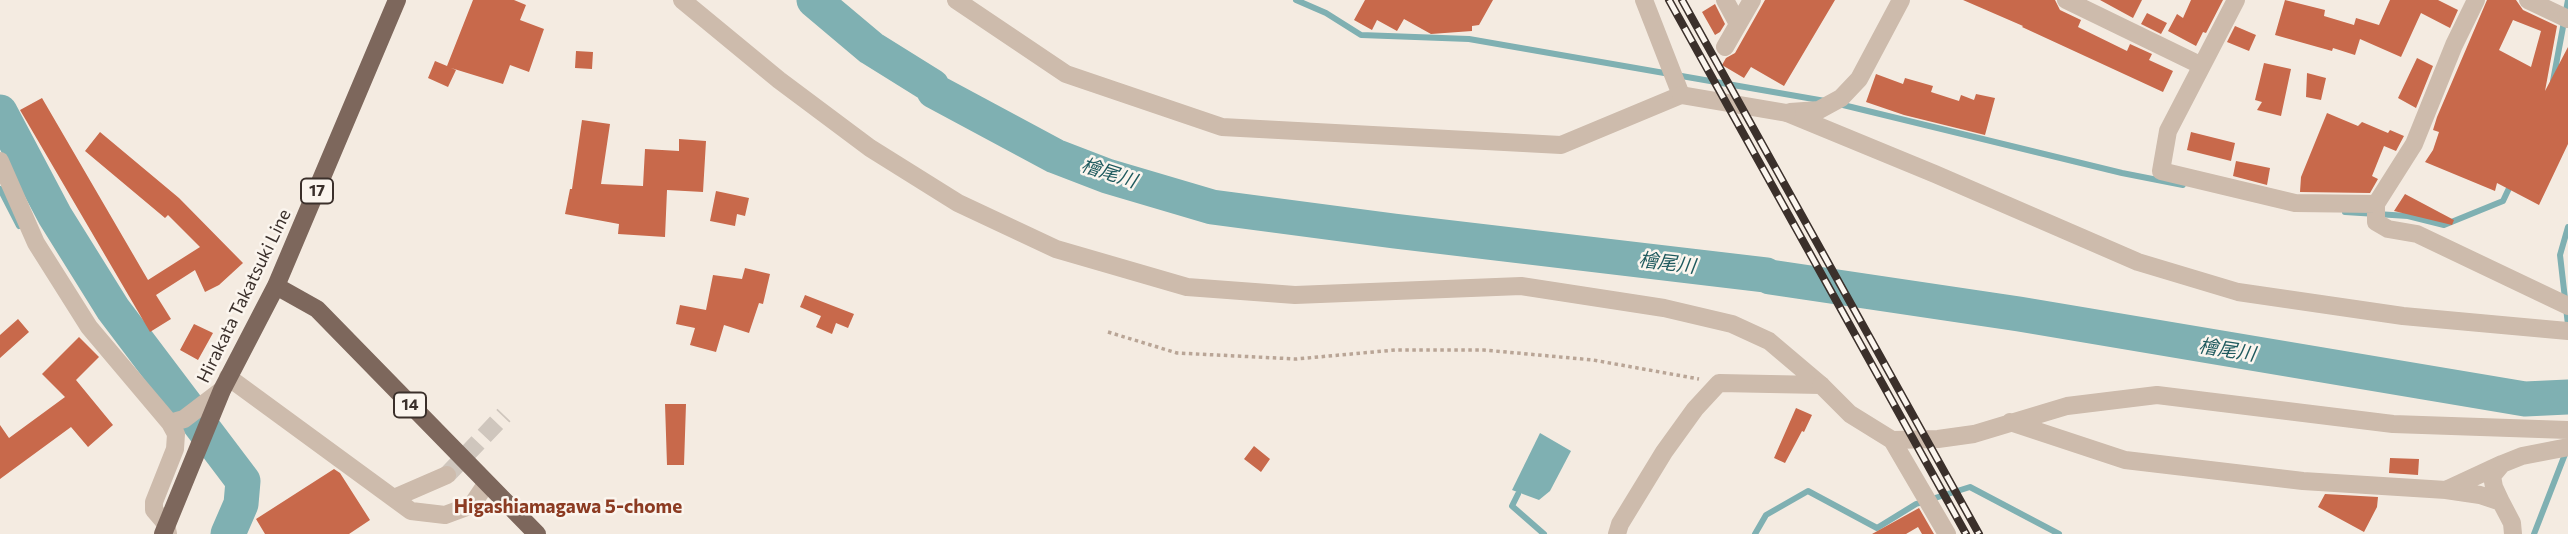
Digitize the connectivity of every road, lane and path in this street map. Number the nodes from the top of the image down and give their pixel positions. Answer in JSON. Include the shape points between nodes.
{"nodes":[{"id":1,"x":397,"y":0,"type":"edge"},
{"id":2,"x":682,"y":0,"type":"edge"},
{"id":3,"x":956,"y":0,"type":"edge"},
{"id":4,"x":1644,"y":0,"type":"edge"},
{"id":5,"x":1726,"y":0,"type":"edge"},
{"id":6,"x":1752,"y":0,"type":"edge"},
{"id":7,"x":1901,"y":0,"type":"edge"},
{"id":8,"x":2066,"y":0,"type":"edge"},
{"id":9,"x":2235,"y":0,"type":"edge"},
{"id":10,"x":2476,"y":0,"type":"edge"},
{"id":11,"x":2528,"y":0,"type":"edge"},
{"id":12,"x":2568,"y":19,"type":"edge"},
{"id":13,"x":1738,"y":24,"type":"junction"},
{"id":14,"x":1725,"y":47,"type":"dead end"},
{"id":15,"x":2200,"y":65,"type":"junction"},
{"id":16,"x":1681,"y":95,"type":"junction"},
{"id":17,"x":1787,"y":113,"type":"junction"},
{"id":18,"x":0,"y":161,"type":"edge"},
{"id":19,"x":2376,"y":204,"type":"junction"},
{"id":20,"x":276,"y":286,"type":"junction"},
{"id":21,"x":2568,"y":306,"type":"edge"},
{"id":22,"x":2568,"y":331,"type":"edge"},
{"id":23,"x":1108,"y":332,"type":"dead end"},
{"id":24,"x":1719,"y":383,"type":"junction"},
{"id":25,"x":225,"y":384,"type":"junction"},
{"id":26,"x":1821,"y":385,"type":"junction"},
{"id":27,"x":2010,"y":422,"type":"junction"},
{"id":28,"x":170,"y":423,"type":"junction"},
{"id":29,"x":2568,"y":430,"type":"edge"},
{"id":30,"x":1892,"y":440,"type":"junction"},
{"id":31,"x":2568,"y":447,"type":"edge"},
{"id":32,"x":2502,"y":464,"type":"junction"},
{"id":33,"x":447,"y":475,"type":"tunnel mouth"},
{"id":34,"x":486,"y":484,"type":"junction"},
{"id":35,"x":2446,"y":490,"type":"junction"},
{"id":36,"x":394,"y":498,"type":"junction"},
{"id":37,"x":2501,"y":502,"type":"junction"},
{"id":38,"x":166,"y":531,"type":"edge"},
{"id":39,"x":537,"y":534,"type":"edge"},
{"id":40,"x":1617,"y":534,"type":"edge"},
{"id":41,"x":1947,"y":534,"type":"edge"},
{"id":42,"x":2513,"y":534,"type":"edge"}],
"edges":[{"from":1,"to":20,"type":"main road","name":"Hirakata Takatsuki Line","number":"17"},
{"from":2,"to":26,"type":"street","via":[[870,148],[958,203],[1056,249],[1187,287],[1295,295],[1521,286],[1664,308],[1732,324],[1769,341]]},
{"from":3,"to":16,"type":"street","via":[[1066,74],[1222,127],[1560,145]]},
{"from":4,"to":16,"type":"street"},
{"from":5,"to":13,"type":"street"},
{"from":6,"to":13,"type":"street"},
{"from":7,"to":17,"type":"street","via":[[1859,79],[1841,98],[1819,110]]},
{"from":8,"to":15,"type":"street"},
{"from":9,"to":15,"type":"street"},
{"from":10,"to":19,"type":"street","via":[[2414,144]]},
{"from":11,"to":12,"type":"street"},
{"from":13,"to":14,"type":"street"},
{"from":15,"to":19,"type":"street","via":[[2168,131],[2161,171],[2295,203]]},
{"from":16,"to":17,"type":"street"},
{"from":17,"to":22,"type":"street","via":[[2138,262],[2238,292],[2403,316]]},
{"from":18,"to":28,"type":"street","via":[[36,243],[89,327]]},
{"from":19,"to":21,"type":"street","via":[[2376,222],[2388,229],[2417,234]]},
{"from":20,"to":25,"type":"main road","name":"Hirakata Takatsuki Line","number":"17"},
{"from":20,"to":34,"type":"main road","number":"14","via":[[317,309]]},
{"from":23,"to":24,"type":"path","via":[[1177,353],[1296,359],[1395,350],[1483,350],[1593,360]]},
{"from":24,"to":26,"type":"street"},
{"from":24,"to":40,"type":"street","via":[[1664,452]]},
{"from":25,"to":28,"type":"street","via":[[184,419]]},
{"from":25,"to":36,"type":"street"},
{"from":25,"to":38,"type":"main road","name":"Hirakata Takatsuki Line","number":"17"},
{"from":26,"to":30,"type":"street","via":[[1850,414]]},
{"from":27,"to":29,"type":"street","via":[[2067,406],[2157,395],[2393,424]]},
{"from":27,"to":30,"type":"street","via":[[1973,434]]},
{"from":27,"to":35,"type":"street","via":[[2124,460],[2303,481]]},
{"from":28,"to":38,"type":"street","via":[[176,434],[174,449],[154,502]]},
{"from":30,"to":41,"type":"street"},
{"from":31,"to":32,"type":"street"},
{"from":32,"to":35,"type":"street"},
{"from":32,"to":37,"type":"street","via":[[2492,476]]},
{"from":33,"to":36,"type":"street"},
{"from":34,"to":36,"type":"street","via":[[472,505],[445,515],[411,511]]},
{"from":34,"to":39,"type":"main road","number":"14"},
{"from":35,"to":37,"type":"street"},
{"from":37,"to":42,"type":"street"}]}
